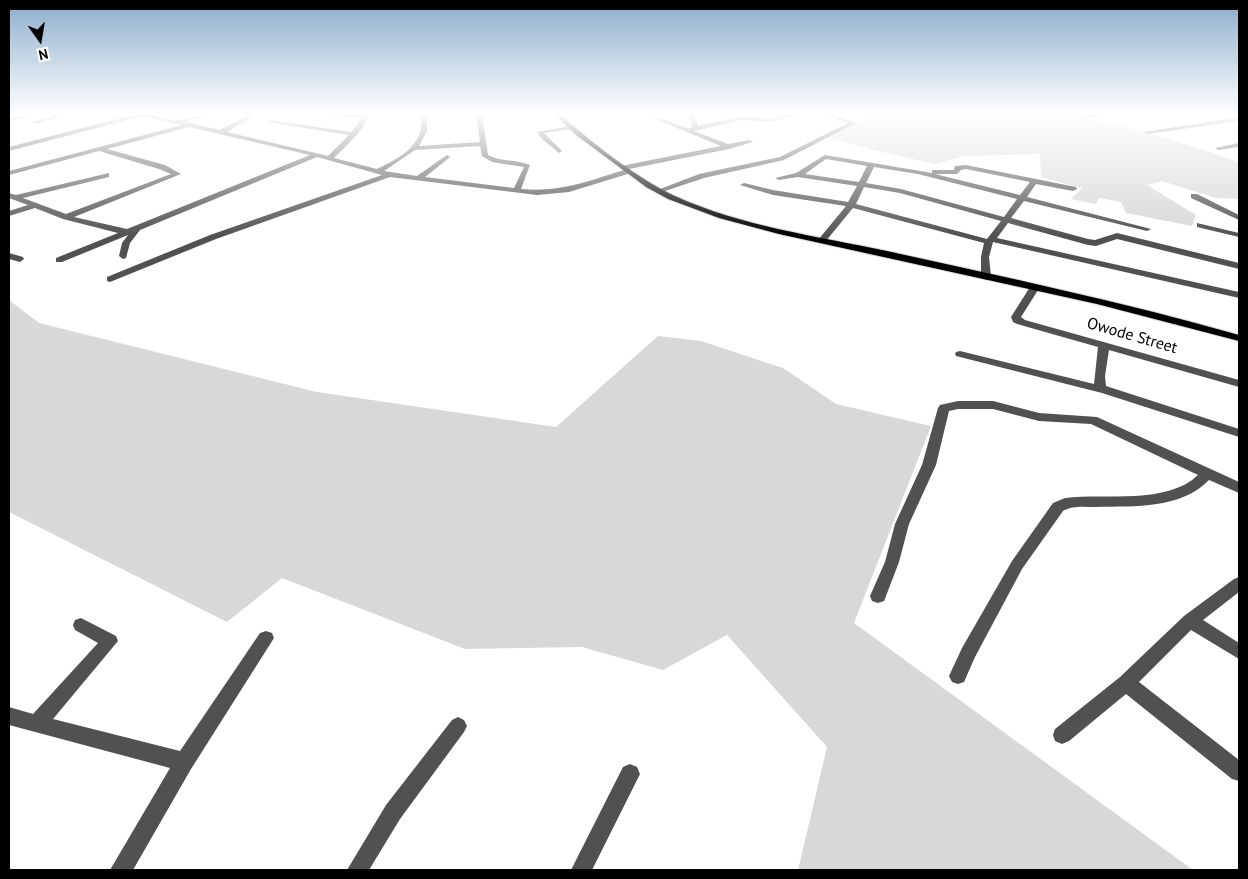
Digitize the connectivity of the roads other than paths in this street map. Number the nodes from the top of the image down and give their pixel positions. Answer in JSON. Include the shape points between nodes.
{"nodes":[{"id":1,"x":83,"y":154,"type":"edge"},
{"id":2,"x":114,"y":154,"type":"edge"},
{"id":3,"x":313,"y":154,"type":"edge"},
{"id":4,"x":334,"y":154,"type":"edge"},
{"id":5,"x":407,"y":154,"type":"edge"},
{"id":6,"x":484,"y":154,"type":"edge"},
{"id":7,"x":605,"y":154,"type":"edge"},
{"id":8,"x":698,"y":154,"type":"edge"},
{"id":9,"x":792,"y":154,"type":"edge"},
{"id":10,"x":833,"y":154,"type":"edge"},
{"id":11,"x":317,"y":155,"type":"junction"},
{"id":12,"x":447,"y":157,"type":"dead end"},
{"id":13,"x":825,"y":157,"type":"junction"},
{"id":14,"x":329,"y":159,"type":"junction"},
{"id":15,"x":871,"y":165,"type":"junction"},
{"id":16,"x":626,"y":170,"type":"junction"},
{"id":17,"x":378,"y":172,"type":"junction"},
{"id":18,"x":918,"y":172,"type":"junction"},
{"id":19,"x":9,"y":173,"type":"edge"},
{"id":20,"x":798,"y":174,"type":"junction"},
{"id":21,"x":106,"y":175,"type":"dead end"},
{"id":22,"x":389,"y":175,"type":"junction"},
{"id":23,"x":418,"y":178,"type":"junction"},
{"id":24,"x":779,"y":178,"type":"dead end"},
{"id":25,"x":1035,"y":180,"type":"junction"},
{"id":26,"x":861,"y":184,"type":"junction"},
{"id":27,"x":744,"y":185,"type":"dead end"},
{"id":28,"x":1073,"y":188,"type":"dead end"},
{"id":29,"x":517,"y":190,"type":"junction"},
{"id":30,"x":659,"y":192,"type":"junction"},
{"id":31,"x":13,"y":196,"type":"edge"},
{"id":32,"x":1194,"y":196,"type":"dead end"},
{"id":33,"x":1020,"y":199,"type":"junction"},
{"id":34,"x":35,"y":205,"type":"junction"},
{"id":35,"x":851,"y":205,"type":"junction"},
{"id":36,"x":1222,"y":210,"type":"junction"},
{"id":37,"x":1239,"y":210,"type":"edge"},
{"id":38,"x":9,"y":214,"type":"edge"},
{"id":39,"x":66,"y":217,"type":"junction"},
{"id":40,"x":1239,"y":218,"type":"edge"},
{"id":41,"x":1007,"y":220,"type":"junction"},
{"id":42,"x":1200,"y":225,"type":"dead end"},
{"id":43,"x":137,"y":229,"type":"junction"},
{"id":44,"x":1147,"y":229,"type":"dead end"},
{"id":45,"x":127,"y":232,"type":"junction"},
{"id":46,"x":1239,"y":235,"type":"edge"},
{"id":47,"x":822,"y":240,"type":"junction"},
{"id":48,"x":990,"y":241,"type":"junction"},
{"id":49,"x":9,"y":256,"type":"edge"},
{"id":50,"x":123,"y":256,"type":"dead end"},
{"id":51,"x":20,"y":259,"type":"dead end"},
{"id":52,"x":59,"y":260,"type":"dead end"},
{"id":53,"x":1239,"y":266,"type":"edge"},
{"id":54,"x":986,"y":277,"type":"junction"},
{"id":55,"x":110,"y":279,"type":"dead end"},
{"id":56,"x":1035,"y":287,"type":"junction"},
{"id":57,"x":1239,"y":295,"type":"edge"},
{"id":58,"x":1239,"y":338,"type":"edge"},
{"id":59,"x":1104,"y":345,"type":"junction"},
{"id":60,"x":960,"y":354,"type":"dead end"},
{"id":61,"x":1239,"y":384,"type":"edge"},
{"id":62,"x":1100,"y":388,"type":"junction"},
{"id":63,"x":1239,"y":433,"type":"edge"},
{"id":64,"x":1208,"y":473,"type":"junction"},
{"id":65,"x":1239,"y":488,"type":"edge"},
{"id":66,"x":1239,"y":583,"type":"edge"},
{"id":67,"x":878,"y":596,"type":"dead end"},
{"id":68,"x":1190,"y":621,"type":"junction"},
{"id":69,"x":81,"y":624,"type":"dead end"},
{"id":70,"x":266,"y":638,"type":"dead end"},
{"id":71,"x":1239,"y":652,"type":"edge"},
{"id":72,"x":958,"y":676,"type":"dead end"},
{"id":73,"x":1126,"y":683,"type":"junction"},
{"id":74,"x":9,"y":716,"type":"edge"},
{"id":75,"x":37,"y":723,"type":"junction"},
{"id":76,"x":458,"y":726,"type":"dead end"},
{"id":77,"x":1062,"y":735,"type":"dead end"},
{"id":78,"x":184,"y":762,"type":"junction"},
{"id":79,"x":1239,"y":772,"type":"edge"},
{"id":80,"x":630,"y":774,"type":"dead end"},
{"id":81,"x":121,"y":870,"type":"edge"},
{"id":82,"x":358,"y":870,"type":"edge"},
{"id":83,"x":581,"y":870,"type":"edge"}],
"edges":[{"from":1,"to":19,"type":"street"},
{"from":2,"to":39,"type":"street","via":[[176,174]]},
{"from":3,"to":11,"type":"street"},
{"from":4,"to":14,"type":"street"},
{"from":5,"to":17,"type":"street"},
{"from":6,"to":29,"type":"street","via":[[487,158],[528,166]]},
{"from":7,"to":16,"type":"main road"},
{"from":8,"to":16,"type":"street"},
{"from":9,"to":30,"type":"street","via":[[782,159],[702,176]]},
{"from":10,"to":13,"type":"street"},
{"from":11,"to":14,"type":"street"},
{"from":11,"to":43,"type":"street"},
{"from":12,"to":23,"type":"street"},
{"from":13,"to":15,"type":"street"},
{"from":13,"to":20,"type":"street"},
{"from":14,"to":17,"type":"street"},
{"from":15,"to":18,"type":"street"},
{"from":15,"to":26,"type":"street"},
{"from":16,"to":29,"type":"street","via":[[561,192]]},
{"from":16,"to":30,"type":"main road"},
{"from":17,"to":22,"type":"street"},
{"from":18,"to":25,"type":"street","via":[[957,172],[958,168],[966,167]]},
{"from":18,"to":33,"type":"street"},
{"from":20,"to":24,"type":"street"},
{"from":20,"to":26,"type":"street"},
{"from":21,"to":31,"type":"street"},
{"from":22,"to":23,"type":"street"},
{"from":22,"to":55,"type":"street","via":[[159,258]]},
{"from":23,"to":29,"type":"street"},
{"from":25,"to":28,"type":"street"},
{"from":25,"to":33,"type":"street"},
{"from":26,"to":35,"type":"street"},
{"from":26,"to":41,"type":"street","via":[[901,191]]},
{"from":27,"to":35,"type":"street","via":[[764,192]]},
{"from":30,"to":47,"type":"main road","via":[[711,212]]},
{"from":31,"to":34,"type":"street"},
{"from":32,"to":36,"type":"street"},
{"from":33,"to":41,"type":"street"},
{"from":33,"to":44,"type":"street"},
{"from":34,"to":38,"type":"street"},
{"from":34,"to":39,"type":"street"},
{"from":35,"to":47,"type":"street"},
{"from":35,"to":48,"type":"street"},
{"from":36,"to":37,"type":"street"},
{"from":36,"to":40,"type":"street"},
{"from":39,"to":45,"type":"street"},
{"from":41,"to":48,"type":"street"},
{"from":41,"to":53,"type":"street","via":[[1093,242],[1117,236]]},
{"from":42,"to":46,"type":"street"},
{"from":43,"to":45,"type":"street"},
{"from":43,"to":50,"type":"street","via":[[126,243]]},
{"from":45,"to":52,"type":"street"},
{"from":47,"to":54,"type":"main road"},
{"from":48,"to":54,"type":"street","via":[[985,257]]},
{"from":48,"to":57,"type":"street","via":[[1054,252]]},
{"from":49,"to":51,"type":"street"},
{"from":54,"to":56,"type":"main road"},
{"from":56,"to":58,"type":"main road","via":[[1166,317]]},
{"from":56,"to":59,"type":"street","name":"Owode Street","via":[[1016,320]]},
{"from":59,"to":61,"type":"street","name":"Owode Street"},
{"from":59,"to":62,"type":"street"},
{"from":60,"to":62,"type":"street"},
{"from":62,"to":63,"type":"street"},
{"from":64,"to":65,"type":"street"},
{"from":64,"to":67,"type":"street","via":[[1093,420],[1039,417],[994,405],[944,408],[929,465],[902,524],[892,562]]},
{"from":64,"to":72,"type":"street","via":[[1186,492],[1164,497],[1074,502],[1058,507],[1017,565]]},
{"from":66,"to":68,"type":"street"},
{"from":68,"to":71,"type":"street"},
{"from":68,"to":73,"type":"street"},
{"from":69,"to":75,"type":"street","via":[[110,641]]},
{"from":70,"to":78,"type":"street"},
{"from":73,"to":77,"type":"street"},
{"from":73,"to":79,"type":"street"},
{"from":74,"to":75,"type":"street"},
{"from":75,"to":78,"type":"street"},
{"from":76,"to":82,"type":"street","via":[[393,812]]},
{"from":78,"to":81,"type":"street"},
{"from":80,"to":83,"type":"street"}]}
